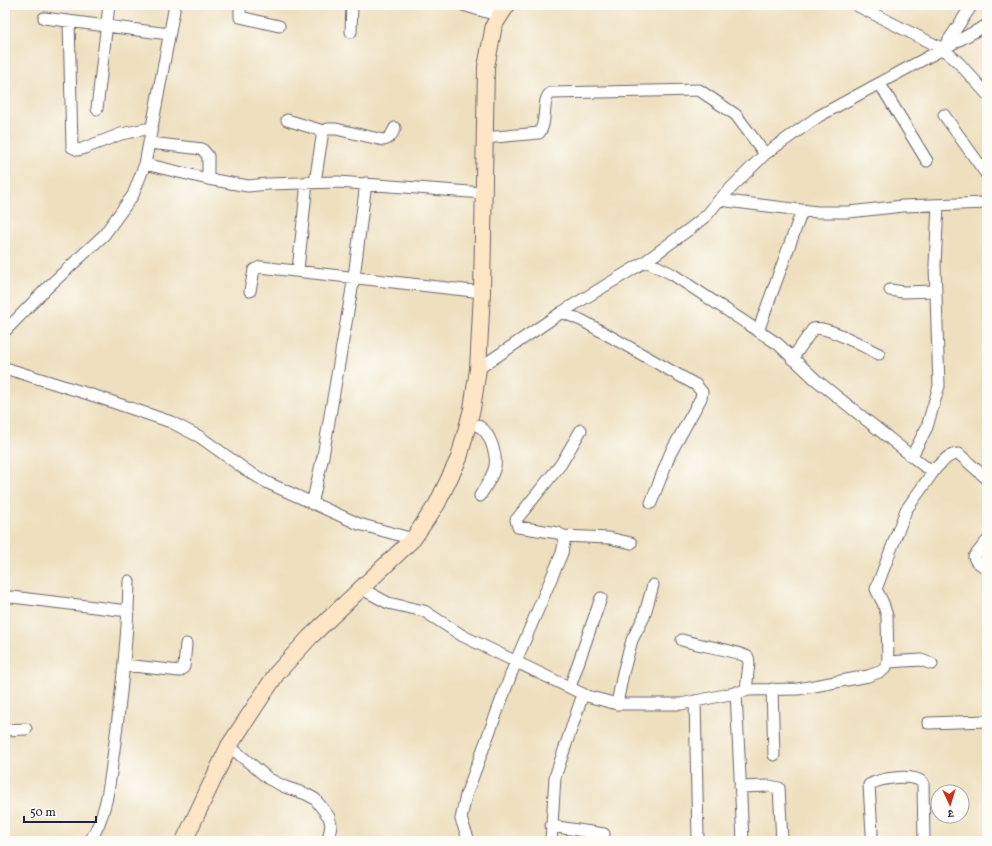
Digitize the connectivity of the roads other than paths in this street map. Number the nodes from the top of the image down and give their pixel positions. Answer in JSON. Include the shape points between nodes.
{"nodes":[{"id":1,"x":109,"y":5,"type":"edge"},
{"id":2,"x":175,"y":5,"type":"edge"},
{"id":3,"x":240,"y":5,"type":"edge"},
{"id":4,"x":352,"y":5,"type":"edge"},
{"id":5,"x":462,"y":5,"type":"edge"},
{"id":6,"x":856,"y":5,"type":"edge"},
{"id":7,"x":972,"y":5,"type":"edge"},
{"id":8,"x":503,"y":10,"type":"edge"},
{"id":9,"x":44,"y":18,"type":"dead end"},
{"id":10,"x":69,"y":21,"type":"junction"},
{"id":11,"x":106,"y":25,"type":"junction"},
{"id":12,"x":987,"y":25,"type":"edge"},
{"id":13,"x":279,"y":26,"type":"dead end"},
{"id":14,"x":351,"y":32,"type":"dead end"},
{"id":15,"x":169,"y":34,"type":"junction"},
{"id":16,"x":943,"y":49,"type":"junction"},
{"id":17,"x":880,"y":84,"type":"junction"},
{"id":18,"x":987,"y":94,"type":"edge"},
{"id":19,"x":97,"y":109,"type":"dead end"},
{"id":20,"x":944,"y":115,"type":"dead end"},
{"id":21,"x":287,"y":120,"type":"dead end"},
{"id":22,"x":151,"y":128,"type":"junction"},
{"id":23,"x":394,"y":128,"type":"dead end"},
{"id":24,"x":323,"y":131,"type":"junction"},
{"id":25,"x":484,"y":138,"type":"junction"},
{"id":26,"x":150,"y":143,"type":"junction"},
{"id":27,"x":765,"y":154,"type":"junction"},
{"id":28,"x":927,"y":161,"type":"dead end"},
{"id":29,"x":145,"y":164,"type":"junction"},
{"id":30,"x":987,"y":175,"type":"edge"},
{"id":31,"x":208,"y":179,"type":"junction"},
{"id":32,"x":311,"y":182,"type":"junction"},
{"id":33,"x":366,"y":183,"type":"junction"},
{"id":34,"x":483,"y":193,"type":"junction"},
{"id":35,"x":719,"y":200,"type":"junction"},
{"id":36,"x":987,"y":203,"type":"edge"},
{"id":37,"x":938,"y":205,"type":"junction"},
{"id":38,"x":802,"y":211,"type":"junction"},
{"id":39,"x":646,"y":261,"type":"junction"},
{"id":40,"x":298,"y":270,"type":"junction"},
{"id":41,"x":354,"y":277,"type":"junction"},
{"id":42,"x":890,"y":290,"type":"dead end"},
{"id":43,"x":250,"y":291,"type":"dead end"},
{"id":44,"x":935,"y":291,"type":"junction"},
{"id":45,"x":482,"y":292,"type":"junction"},
{"id":46,"x":562,"y":312,"type":"junction"},
{"id":47,"x":5,"y":331,"type":"edge"},
{"id":48,"x":758,"y":331,"type":"junction"},
{"id":49,"x":879,"y":354,"type":"dead end"},
{"id":50,"x":792,"y":358,"type":"junction"},
{"id":51,"x":5,"y":368,"type":"edge"},
{"id":52,"x":478,"y":369,"type":"junction"},
{"id":53,"x":468,"y":422,"type":"junction"},
{"id":54,"x":581,"y":430,"type":"dead end"},
{"id":55,"x":912,"y":456,"type":"junction"},
{"id":56,"x":936,"y":468,"type":"junction"},
{"id":57,"x":987,"y":479,"type":"edge"},
{"id":58,"x":480,"y":496,"type":"dead end"},
{"id":59,"x":651,"y":503,"type":"dead end"},
{"id":60,"x":312,"y":504,"type":"junction"},
{"id":61,"x":563,"y":536,"type":"junction"},
{"id":62,"x":413,"y":539,"type":"junction"},
{"id":63,"x":987,"y":541,"type":"edge"},
{"id":64,"x":631,"y":543,"type":"dead end"},
{"id":65,"x":987,"y":569,"type":"edge"},
{"id":66,"x":129,"y":582,"type":"dead end"},
{"id":67,"x":653,"y":584,"type":"dead end"},
{"id":68,"x":362,"y":589,"type":"junction"},
{"id":69,"x":12,"y":597,"type":"dead end"},
{"id":70,"x":601,"y":598,"type":"dead end"},
{"id":71,"x":128,"y":611,"type":"junction"},
{"id":72,"x":682,"y":640,"type":"dead end"},
{"id":73,"x":186,"y":644,"type":"dead end"},
{"id":74,"x":516,"y":661,"type":"junction"},
{"id":75,"x":888,"y":662,"type":"junction"},
{"id":76,"x":932,"y":664,"type":"dead end"},
{"id":77,"x":124,"y":665,"type":"junction"},
{"id":78,"x":570,"y":687,"type":"junction"},
{"id":79,"x":772,"y":689,"type":"junction"},
{"id":80,"x":741,"y":691,"type":"junction"},
{"id":81,"x":583,"y":694,"type":"junction"},
{"id":82,"x":695,"y":701,"type":"junction"},
{"id":83,"x":617,"y":704,"type":"junction"},
{"id":84,"x":987,"y":721,"type":"edge"},
{"id":85,"x":928,"y":723,"type":"dead end"},
{"id":86,"x":26,"y":729,"type":"dead end"},
{"id":87,"x":5,"y":730,"type":"edge"},
{"id":88,"x":229,"y":746,"type":"junction"},
{"id":89,"x":774,"y":755,"type":"dead end"},
{"id":90,"x":740,"y":787,"type":"junction"},
{"id":91,"x":551,"y":826,"type":"junction"},
{"id":92,"x":872,"y":833,"type":"dead end"},
{"id":93,"x":604,"y":834,"type":"dead end"},
{"id":94,"x":698,"y":838,"type":"dead end"},
{"id":95,"x":782,"y":840,"type":"dead end"},
{"id":96,"x":90,"y":841,"type":"edge"},
{"id":97,"x":184,"y":841,"type":"edge"},
{"id":98,"x":328,"y":841,"type":"edge"},
{"id":99,"x":470,"y":841,"type":"edge"},
{"id":100,"x":551,"y":841,"type":"edge"},
{"id":101,"x":743,"y":841,"type":"edge"},
{"id":102,"x":924,"y":841,"type":"edge"}],
"edges":[{"from":1,"to":11,"type":"street"},
{"from":2,"to":15,"type":"street"},
{"from":3,"to":13,"type":"street","via":[[240,17]]},
{"from":4,"to":14,"type":"street"},
{"from":5,"to":8,"type":"street"},
{"from":6,"to":16,"type":"street"},
{"from":7,"to":16,"type":"street"},
{"from":8,"to":25,"type":"main road","via":[[494,25],[486,68]]},
{"from":9,"to":10,"type":"street"},
{"from":10,"to":11,"type":"street"},
{"from":10,"to":22,"type":"street","via":[[72,147],[78,150],[121,134]]},
{"from":11,"to":15,"type":"street"},
{"from":11,"to":19,"type":"street"},
{"from":12,"to":16,"type":"street"},
{"from":15,"to":22,"type":"street"},
{"from":16,"to":17,"type":"street"},
{"from":16,"to":18,"type":"street"},
{"from":17,"to":27,"type":"street","via":[[819,116]]},
{"from":17,"to":28,"type":"street"},
{"from":20,"to":30,"type":"street"},
{"from":21,"to":24,"type":"street"},
{"from":22,"to":26,"type":"street"},
{"from":23,"to":24,"type":"street","via":[[392,135],[383,140],[336,129]]},
{"from":24,"to":32,"type":"street"},
{"from":25,"to":27,"type":"street","via":[[539,133],[544,126],[546,99],[551,94],[669,92],[694,89],[704,92],[736,115]]},
{"from":25,"to":34,"type":"main road"},
{"from":26,"to":29,"type":"street"},
{"from":26,"to":31,"type":"street","via":[[202,149],[208,156]]},
{"from":27,"to":35,"type":"street"},
{"from":29,"to":31,"type":"street"},
{"from":29,"to":47,"type":"street","via":[[134,195],[104,235]]},
{"from":31,"to":32,"type":"street","via":[[248,186]]},
{"from":32,"to":33,"type":"street"},
{"from":32,"to":40,"type":"street"},
{"from":33,"to":34,"type":"street"},
{"from":33,"to":41,"type":"street"},
{"from":34,"to":45,"type":"main road"},
{"from":35,"to":38,"type":"street"},
{"from":35,"to":39,"type":"street","via":[[707,215]]},
{"from":36,"to":37,"type":"street"},
{"from":37,"to":38,"type":"street","via":[[849,212]]},
{"from":37,"to":44,"type":"street"},
{"from":38,"to":48,"type":"street"},
{"from":39,"to":46,"type":"street"},
{"from":39,"to":48,"type":"street","via":[[672,274]]},
{"from":40,"to":41,"type":"street"},
{"from":40,"to":43,"type":"street","via":[[257,267],[254,270]]},
{"from":41,"to":45,"type":"street"},
{"from":41,"to":60,"type":"street","via":[[323,456]]},
{"from":42,"to":44,"type":"street"},
{"from":44,"to":55,"type":"street","via":[[939,386],[926,427]]},
{"from":45,"to":52,"type":"main road"},
{"from":46,"to":52,"type":"street"},
{"from":46,"to":59,"type":"street","via":[[583,321],[699,387],[702,392],[670,454]]},
{"from":48,"to":50,"type":"street","via":[[778,344]]},
{"from":49,"to":50,"type":"street","via":[[833,332],[816,327]]},
{"from":50,"to":55,"type":"street"},
{"from":51,"to":60,"type":"street","via":[[98,396],[171,422],[200,437],[268,483]]},
{"from":52,"to":53,"type":"main road"},
{"from":53,"to":58,"type":"street","via":[[481,427],[494,454],[495,466]]},
{"from":53,"to":62,"type":"main road","via":[[461,452],[440,497]]},
{"from":54,"to":61,"type":"street","via":[[561,464],[516,520],[518,526]]},
{"from":55,"to":56,"type":"street","via":[[924,466]]},
{"from":56,"to":57,"type":"street","via":[[947,458],[959,454]]},
{"from":56,"to":75,"type":"street","via":[[906,510],[876,589],[887,616]]},
{"from":60,"to":62,"type":"street","via":[[359,524]]},
{"from":61,"to":64,"type":"street","via":[[609,538]]},
{"from":61,"to":74,"type":"street","via":[[562,553]]},
{"from":62,"to":68,"type":"main road"},
{"from":63,"to":65,"type":"street","via":[[974,557]]},
{"from":66,"to":71,"type":"street"},
{"from":67,"to":83,"type":"street","via":[[644,617],[632,640],[622,672]]},
{"from":68,"to":74,"type":"street","via":[[388,603],[424,611],[463,636]]},
{"from":68,"to":88,"type":"main road","via":[[310,637],[277,673]]},
{"from":69,"to":71,"type":"street"},
{"from":70,"to":78,"type":"street"},
{"from":71,"to":77,"type":"street"},
{"from":72,"to":80,"type":"street","via":[[731,650],[748,657],[750,663]]},
{"from":73,"to":77,"type":"street","via":[[184,667],[180,671]]},
{"from":74,"to":78,"type":"street"},
{"from":74,"to":99,"type":"street","via":[[466,795],[461,820]]},
{"from":75,"to":76,"type":"street","via":[[921,660]]},
{"from":75,"to":79,"type":"street","via":[[882,671],[868,676],[798,689]]},
{"from":77,"to":96,"type":"street","via":[[105,809]]},
{"from":78,"to":81,"type":"street"},
{"from":79,"to":80,"type":"street"},
{"from":79,"to":89,"type":"street"},
{"from":80,"to":82,"type":"street"},
{"from":80,"to":90,"type":"street"},
{"from":81,"to":83,"type":"street"},
{"from":81,"to":91,"type":"street","via":[[556,777]]},
{"from":82,"to":83,"type":"street","via":[[681,704]]},
{"from":82,"to":94,"type":"street"},
{"from":84,"to":85,"type":"street"},
{"from":86,"to":87,"type":"street"},
{"from":88,"to":97,"type":"main road"},
{"from":88,"to":98,"type":"street","via":[[268,779],[306,794],[318,802],[331,824]]},
{"from":90,"to":95,"type":"street","via":[[779,788]]},
{"from":90,"to":101,"type":"street"},
{"from":91,"to":93,"type":"street"},
{"from":91,"to":100,"type":"street"},
{"from":92,"to":102,"type":"street","via":[[870,785],[885,780],[913,777],[923,783]]}]}
